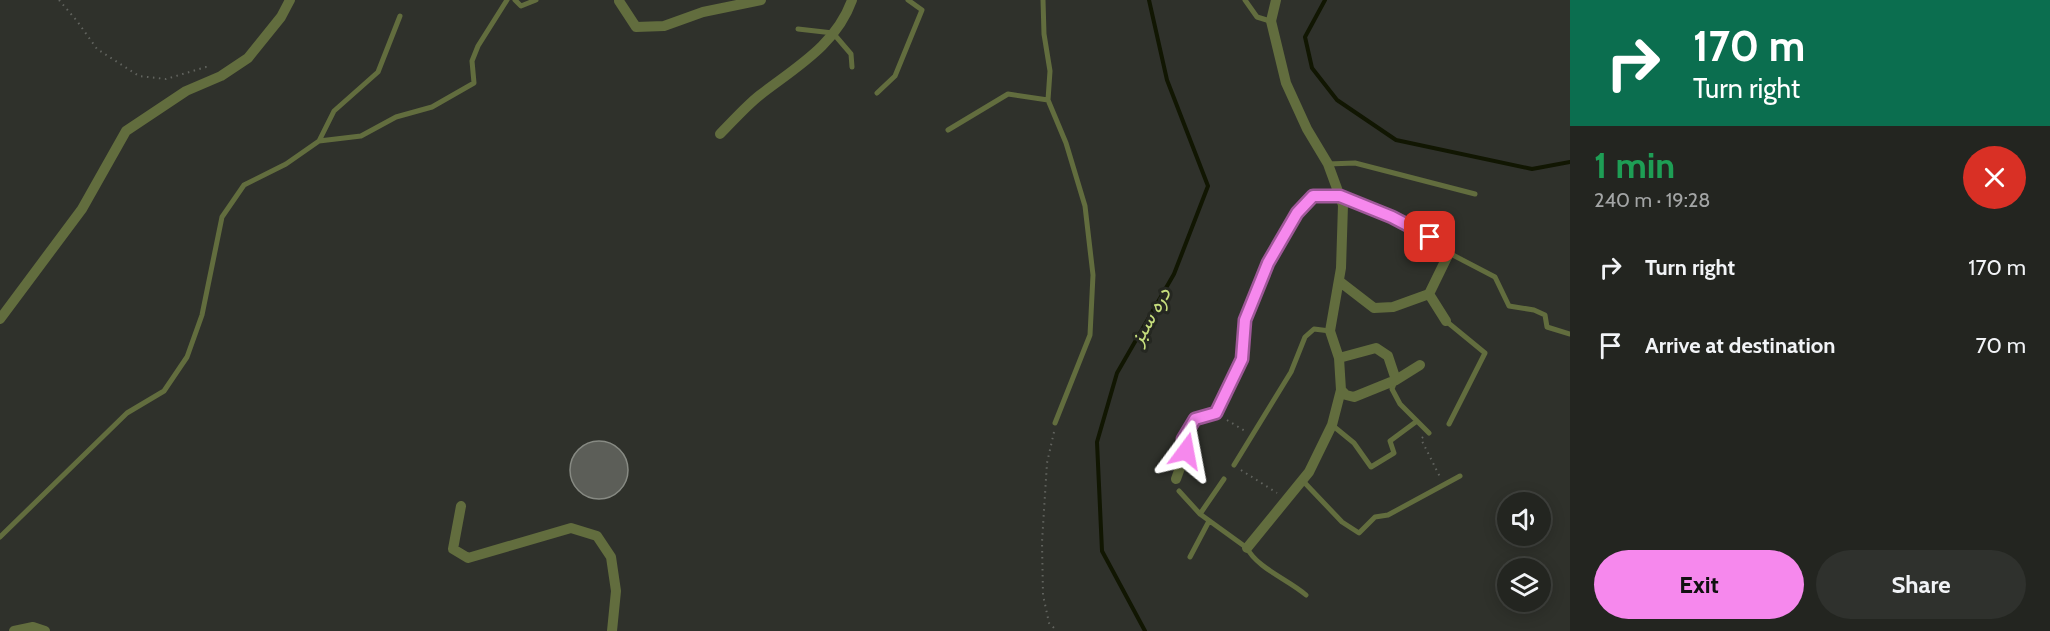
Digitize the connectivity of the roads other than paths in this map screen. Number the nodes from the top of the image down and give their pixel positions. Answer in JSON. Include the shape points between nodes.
{"nodes":[{"id":1,"x":290,"y":0,"type":"edge"},
{"id":2,"x":507,"y":0,"type":"edge"},
{"id":3,"x":514,"y":0,"type":"edge"},
{"id":4,"x":536,"y":0,"type":"edge"},
{"id":5,"x":619,"y":0,"type":"edge"},
{"id":6,"x":761,"y":0,"type":"edge"},
{"id":7,"x":852,"y":0,"type":"edge"},
{"id":8,"x":908,"y":0,"type":"edge"},
{"id":9,"x":1043,"y":0,"type":"edge"},
{"id":10,"x":1245,"y":0,"type":"edge"},
{"id":11,"x":1276,"y":0,"type":"edge"},
{"id":12,"x":748,"y":1,"type":"edge"},
{"id":13,"x":400,"y":16,"type":"dead end"},
{"id":14,"x":1271,"y":21,"type":"junction"},
{"id":15,"x":798,"y":29,"type":"dead end"},
{"id":16,"x":833,"y":33,"type":"junction"},
{"id":17,"x":852,"y":67,"type":"dead end"},
{"id":18,"x":877,"y":93,"type":"dead end"},
{"id":19,"x":1048,"y":100,"type":"junction"},
{"id":20,"x":948,"y":130,"type":"dead end"},
{"id":21,"x":720,"y":134,"type":"dead end"},
{"id":22,"x":319,"y":141,"type":"junction"},
{"id":23,"x":1328,"y":164,"type":"junction"},
{"id":24,"x":1475,"y":194,"type":"dead end"},
{"id":25,"x":1340,"y":196,"type":"junction"},
{"id":26,"x":1449,"y":253,"type":"junction"},
{"id":27,"x":1339,"y":281,"type":"junction"},
{"id":28,"x":1429,"y":294,"type":"junction"},
{"id":29,"x":0,"y":319,"type":"edge"},
{"id":30,"x":1446,"y":321,"type":"joint"},
{"id":31,"x":1330,"y":331,"type":"junction"},
{"id":32,"x":1570,"y":334,"type":"edge"},
{"id":33,"x":1339,"y":358,"type":"junction"},
{"id":34,"x":1420,"y":365,"type":"dead end"},
{"id":35,"x":1396,"y":380,"type":"junction"},
{"id":36,"x":1341,"y":390,"type":"junction"},
{"id":37,"x":1417,"y":422,"type":"junction"},
{"id":38,"x":1055,"y":423,"type":"road end"},
{"id":39,"x":1449,"y":424,"type":"dead end"},
{"id":40,"x":1332,"y":425,"type":"junction"},
{"id":41,"x":1429,"y":433,"type":"road end"},
{"id":42,"x":1234,"y":465,"type":"road end"},
{"id":43,"x":1460,"y":476,"type":"dead end"},
{"id":44,"x":1176,"y":479,"type":"dead end"},
{"id":45,"x":1224,"y":479,"type":"dead end"},
{"id":46,"x":1303,"y":480,"type":"junction"},
{"id":47,"x":1179,"y":491,"type":"dead end"},
{"id":48,"x":461,"y":506,"type":"dead end"},
{"id":49,"x":1200,"y":514,"type":"junction"},
{"id":50,"x":1209,"y":521,"type":"junction"},
{"id":51,"x":0,"y":537,"type":"edge"},
{"id":52,"x":1247,"y":548,"type":"junction"},
{"id":53,"x":1190,"y":557,"type":"dead end"},
{"id":54,"x":1306,"y":596,"type":"dead end"},
{"id":55,"x":14,"y":631,"type":"edge"},
{"id":56,"x":45,"y":631,"type":"edge"},
{"id":57,"x":612,"y":631,"type":"edge"}],
"edges":[{"from":1,"to":29,"type":"street","via":[[248,58],[221,76],[186,91],[126,130],[82,208]]},
{"from":2,"to":22,"type":"lane","via":[[472,61],[474,83],[432,107],[396,117],[362,136]]},
{"from":3,"to":4,"type":"lane","via":[[520,6]]},
{"from":5,"to":12,"type":"street","via":[[636,27],[664,26]]},
{"from":6,"to":12,"type":"street"},
{"from":7,"to":16,"type":"street","via":[[847,15]]},
{"from":8,"to":18,"type":"lane","via":[[922,10],[895,76]]},
{"from":9,"to":19,"type":"lane","via":[[1050,71]]},
{"from":10,"to":14,"type":"lane","via":[[1257,16]]},
{"from":11,"to":14,"type":"street"},
{"from":13,"to":22,"type":"lane","via":[[378,72],[334,111]]},
{"from":14,"to":23,"type":"street","via":[[1286,83]]},
{"from":15,"to":16,"type":"lane"},
{"from":16,"to":17,"type":"lane","via":[[851,54]]},
{"from":16,"to":21,"type":"street","via":[[824,46],[759,96]]},
{"from":19,"to":20,"type":"lane","via":[[1008,94]]},
{"from":19,"to":38,"type":"lane","via":[[1066,143],[1084,206],[1093,275],[1090,335]]},
{"from":22,"to":51,"type":"lane","via":[[286,164],[244,185],[222,217],[202,315],[187,357],[164,391],[128,413]]},
{"from":23,"to":24,"type":"lane","via":[[1355,163]]},
{"from":23,"to":25,"type":"street"},
{"from":25,"to":26,"type":"street","via":[[1392,217],[1430,237]]},
{"from":25,"to":27,"type":"street","via":[[1343,205]]},
{"from":25,"to":44,"type":"street","via":[[1313,196],[1297,213],[1268,263],[1245,320],[1242,359],[1216,413],[1195,419],[1183,439],[1186,451]]},
{"from":26,"to":28,"type":"street"},
{"from":26,"to":32,"type":"lane","via":[[1495,277],[1509,306],[1545,315],[1547,327]]},
{"from":27,"to":28,"type":"street","via":[[1374,308],[1393,307]]},
{"from":27,"to":31,"type":"street"},
{"from":28,"to":30,"type":"street"},
{"from":30,"to":39,"type":"lane","via":[[1485,353]]},
{"from":31,"to":33,"type":"street"},
{"from":31,"to":42,"type":"lane","via":[[1314,329],[1305,337],[1291,372]]},
{"from":33,"to":35,"type":"street","via":[[1376,348],[1388,356]]},
{"from":33,"to":36,"type":"street"},
{"from":34,"to":35,"type":"street"},
{"from":35,"to":36,"type":"street","via":[[1354,397]]},
{"from":35,"to":37,"type":"lane","via":[[1392,389]]},
{"from":36,"to":40,"type":"street"},
{"from":37,"to":40,"type":"lane","via":[[1390,441],[1394,453],[1371,467],[1353,443]]},
{"from":37,"to":41,"type":"lane"},
{"from":40,"to":46,"type":"street"},
{"from":43,"to":46,"type":"lane","via":[[1375,518],[1359,533],[1342,522]]},
{"from":45,"to":49,"type":"lane"},
{"from":46,"to":52,"type":"street"},
{"from":47,"to":49,"type":"lane"},
{"from":48,"to":57,"type":"street","via":[[453,549],[468,558],[571,528],[597,536],[611,557],[616,591]]},
{"from":49,"to":50,"type":"lane"},
{"from":50,"to":52,"type":"lane"},
{"from":50,"to":53,"type":"lane"},
{"from":52,"to":54,"type":"lane","via":[[1251,556]]},
{"from":55,"to":56,"type":"street","via":[[33,627]]}]}
